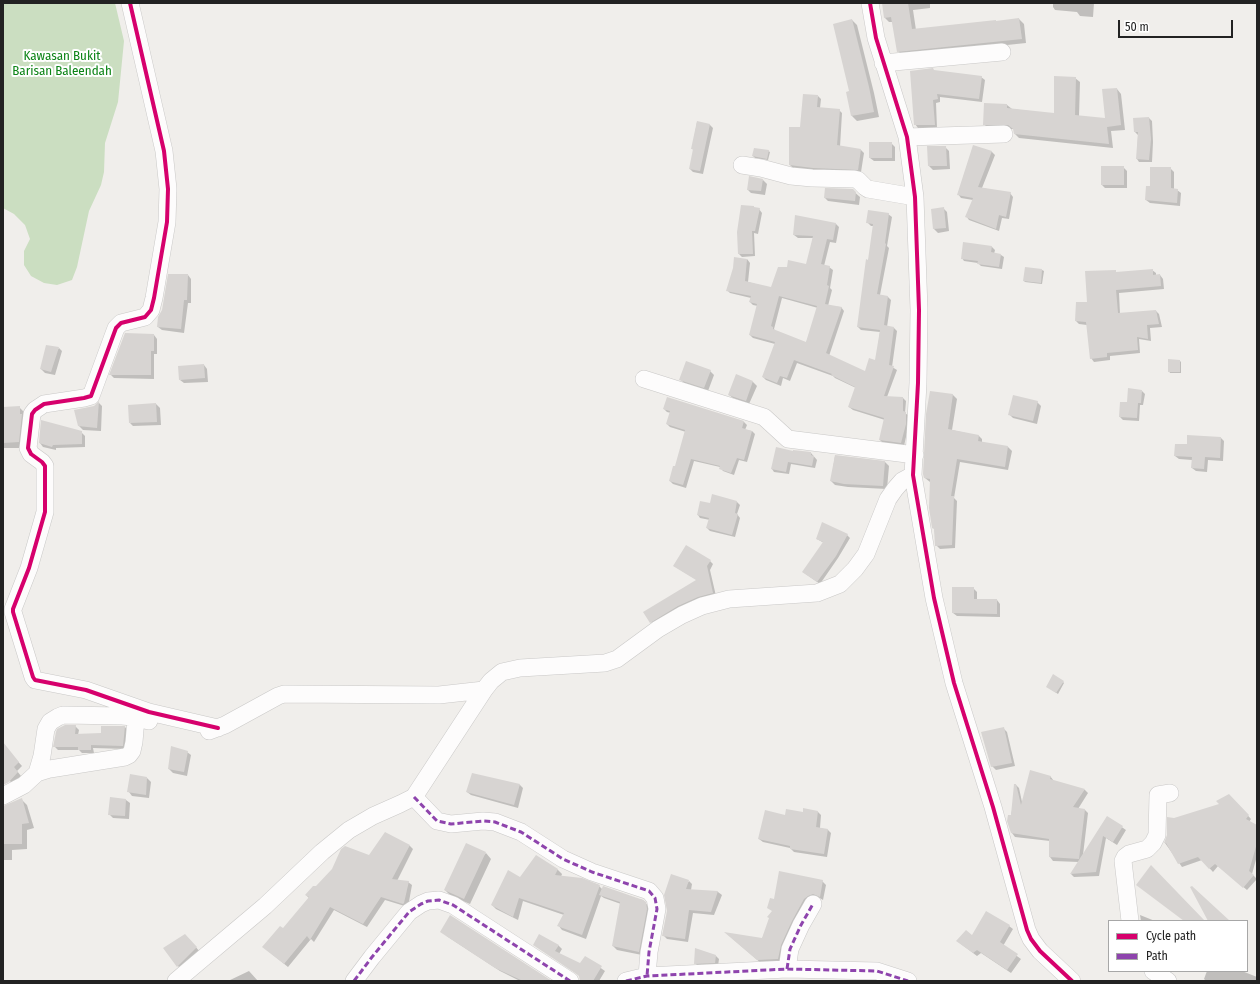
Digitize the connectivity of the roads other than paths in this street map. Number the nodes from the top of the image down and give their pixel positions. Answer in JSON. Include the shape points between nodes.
{"nodes":[{"id":1,"x":130,"y":3,"type":"edge"},
{"id":2,"x":870,"y":3,"type":"edge"},
{"id":3,"x":1002,"y":52,"type":"dead end"},
{"id":4,"x":883,"y":63,"type":"junction"},
{"id":5,"x":1004,"y":134,"type":"dead end"},
{"id":6,"x":907,"y":138,"type":"junction"},
{"id":7,"x":742,"y":165,"type":"dead end"},
{"id":8,"x":915,"y":197,"type":"junction"},
{"id":9,"x":644,"y":378,"type":"dead end"},
{"id":10,"x":915,"y":455,"type":"junction"},
{"id":11,"x":913,"y":475,"type":"junction"},
{"id":12,"x":484,"y":690,"type":"junction"},
{"id":13,"x":136,"y":718,"type":"junction"},
{"id":14,"x":218,"y":728,"type":"junction"},
{"id":15,"x":37,"y":773,"type":"junction"},
{"id":16,"x":1170,"y":793,"type":"dead end"},
{"id":17,"x":3,"y":796,"type":"edge"},
{"id":18,"x":414,"y":797,"type":"junction"},
{"id":19,"x":813,"y":904,"type":"dead end"},
{"id":20,"x":1130,"y":920,"type":"edge"},
{"id":21,"x":787,"y":969,"type":"junction"},
{"id":22,"x":1155,"y":972,"type":"edge"},
{"id":23,"x":647,"y":976,"type":"junction"},
{"id":24,"x":176,"y":981,"type":"edge"},
{"id":25,"x":354,"y":981,"type":"edge"},
{"id":26,"x":570,"y":981,"type":"edge"},
{"id":27,"x":626,"y":981,"type":"edge"},
{"id":28,"x":908,"y":981,"type":"edge"},
{"id":29,"x":1071,"y":981,"type":"edge"},
{"id":30,"x":1168,"y":981,"type":"edge"}],
"edges":[{"from":1,"to":14,"type":"street","via":[[164,151],[168,189],[167,222],[154,298],[151,310],[145,318],[121,323],[116,328],[91,396],[44,404],[32,414],[28,448],[45,466],[45,512],[13,612],[35,680],[86,690],[149,712]]},
{"from":2,"to":4,"type":"street"},
{"from":3,"to":4,"type":"street"},
{"from":4,"to":6,"type":"street"},
{"from":5,"to":6,"type":"street"},
{"from":6,"to":8,"type":"street"},
{"from":7,"to":8,"type":"street","via":[[791,176],[854,179],[868,188]]},
{"from":8,"to":10,"type":"street","via":[[920,310]]},
{"from":9,"to":10,"type":"street","via":[[764,417],[788,439]]},
{"from":10,"to":11,"type":"street"},
{"from":11,"to":12,"type":"street","via":[[902,481],[888,499],[866,554],[840,584],[817,593],[729,599],[702,606],[658,629],[617,659],[579,666],[520,668],[502,672]]},
{"from":11,"to":29,"type":"street","via":[[934,598],[954,683],[993,807],[1027,930],[1040,951]]},
{"from":12,"to":14,"type":"street","via":[[439,695],[284,694]]},
{"from":12,"to":18,"type":"street"},
{"from":13,"to":14,"type":"street","via":[[189,730],[211,731]]},
{"from":13,"to":15,"type":"street","via":[[134,742],[129,755]]},
{"from":13,"to":15,"type":"street","via":[[63,715],[58,717],[50,722],[46,729]]},
{"from":15,"to":17,"type":"street","via":[[24,785]]},
{"from":16,"to":20,"type":"street","via":[[1158,795],[1157,835],[1153,843],[1147,849],[1125,857],[1123,861]]},
{"from":18,"to":23,"type":"street","via":[[437,821],[451,824],[495,822],[521,832],[563,859],[592,872],[649,891],[656,901],[657,909]]},
{"from":18,"to":24,"type":"street","via":[[349,830],[317,856],[265,906]]},
{"from":19,"to":21,"type":"street","via":[[790,949]]},
{"from":21,"to":23,"type":"street"},
{"from":21,"to":28,"type":"street","via":[[877,971]]},
{"from":22,"to":30,"type":"street"},
{"from":23,"to":27,"type":"street"},
{"from":25,"to":26,"type":"street","via":[[409,912],[428,901],[439,900],[454,906]]}]}
